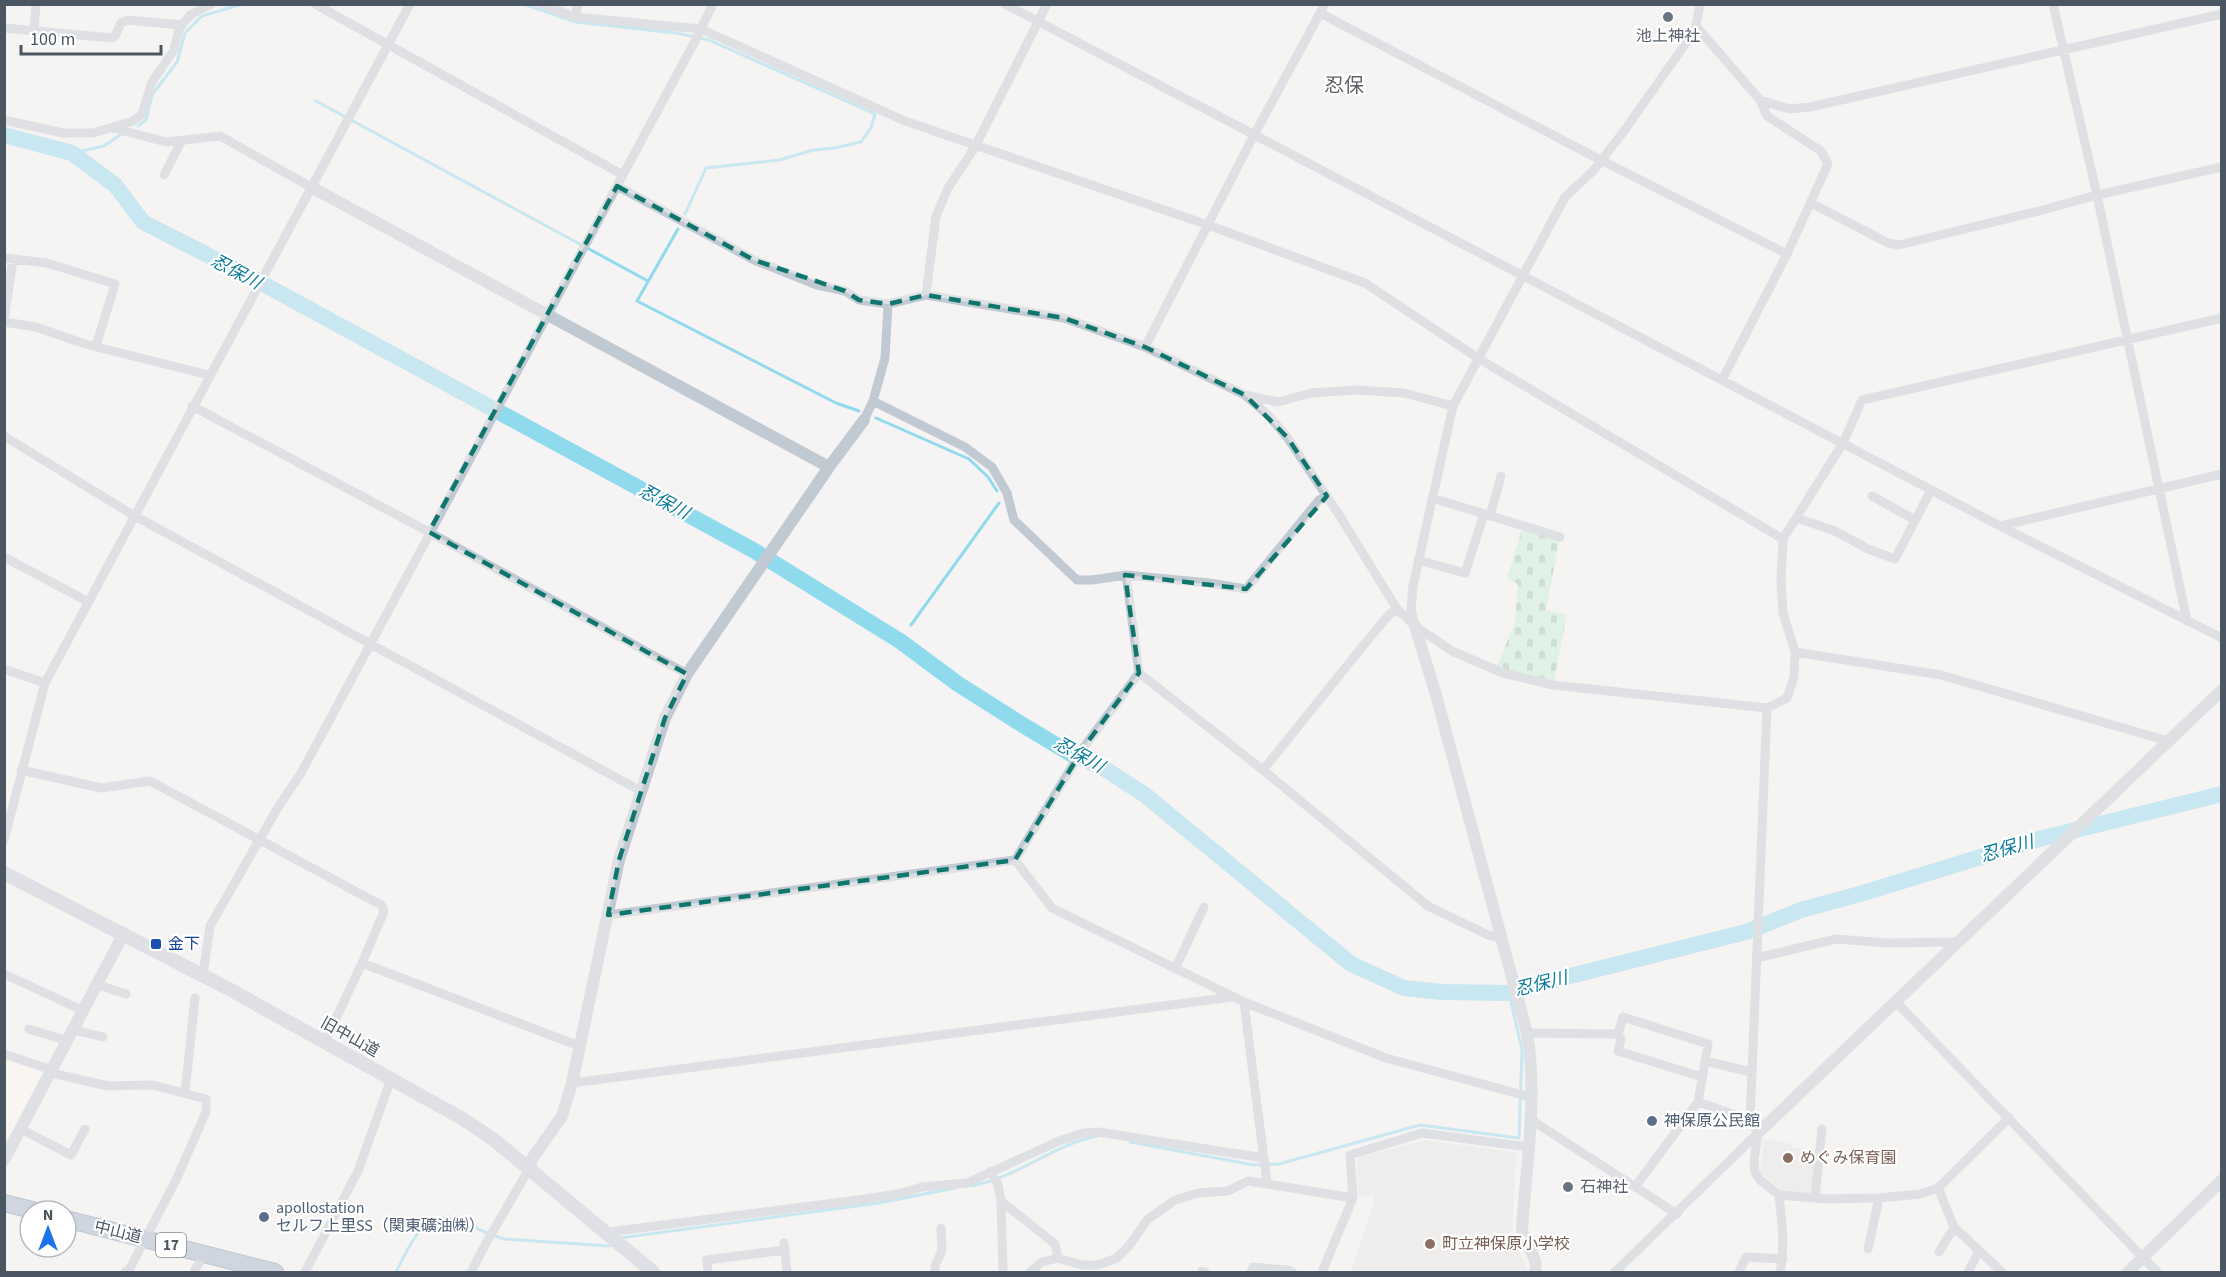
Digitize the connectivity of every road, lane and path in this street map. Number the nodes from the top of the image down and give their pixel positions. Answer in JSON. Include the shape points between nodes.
{"nodes":[{"id":1,"x":36,"y":4,"type":"edge"},
{"id":2,"x":211,"y":4,"type":"edge"},
{"id":3,"x":315,"y":4,"type":"edge"},
{"id":4,"x":410,"y":4,"type":"edge"},
{"id":5,"x":541,"y":4,"type":"edge"},
{"id":6,"x":578,"y":4,"type":"edge"},
{"id":7,"x":713,"y":4,"type":"edge"},
{"id":8,"x":1005,"y":4,"type":"edge"},
{"id":9,"x":1047,"y":4,"type":"edge"},
{"id":10,"x":1700,"y":4,"type":"edge"},
{"id":11,"x":2053,"y":4,"type":"edge"},
{"id":12,"x":1323,"y":9,"type":"edge"},
{"id":13,"x":2222,"y":14,"type":"edge"},
{"id":14,"x":575,"y":17,"type":"junction"},
{"id":15,"x":1038,"y":22,"type":"junction"},
{"id":16,"x":182,"y":25,"type":"junction"},
{"id":17,"x":1696,"y":26,"type":"junction"},
{"id":18,"x":4,"y":28,"type":"edge"},
{"id":19,"x":701,"y":29,"type":"junction"},
{"id":20,"x":34,"y":32,"type":"junction"},
{"id":21,"x":387,"y":45,"type":"junction"},
{"id":22,"x":2063,"y":49,"type":"junction"},
{"id":23,"x":1760,"y":100,"type":"junction"},
{"id":24,"x":4,"y":120,"type":"edge"},
{"id":25,"x":112,"y":128,"type":"junction"},
{"id":26,"x":1254,"y":135,"type":"junction"},
{"id":27,"x":181,"y":142,"type":"junction"},
{"id":28,"x":975,"y":147,"type":"junction"},
{"id":29,"x":1602,"y":160,"type":"junction"},
{"id":30,"x":2222,"y":167,"type":"edge"},
{"id":31,"x":164,"y":175,"type":"dead end"},
{"id":32,"x":623,"y":175,"type":"junction"},
{"id":33,"x":617,"y":186,"type":"junction"},
{"id":34,"x":311,"y":187,"type":"junction"},
{"id":35,"x":2097,"y":195,"type":"junction"},
{"id":36,"x":1811,"y":203,"type":"junction"},
{"id":37,"x":1208,"y":225,"type":"junction"},
{"id":38,"x":1787,"y":254,"type":"junction"},
{"id":39,"x":9,"y":258,"type":"edge"},
{"id":40,"x":1522,"y":275,"type":"junction"},
{"id":41,"x":926,"y":295,"type":"junction"},
{"id":42,"x":888,"y":303,"type":"junction"},
{"id":43,"x":547,"y":315,"type":"junction"},
{"id":44,"x":2222,"y":318,"type":"edge"},
{"id":45,"x":4,"y":321,"type":"edge"},
{"id":46,"x":2128,"y":339,"type":"junction"},
{"id":47,"x":96,"y":346,"type":"junction"},
{"id":48,"x":1145,"y":347,"type":"junction"},
{"id":49,"x":1478,"y":357,"type":"junction"},
{"id":50,"x":209,"y":375,"type":"junction"},
{"id":51,"x":1722,"y":380,"type":"junction"},
{"id":52,"x":1245,"y":395,"type":"junction"},
{"id":53,"x":873,"y":401,"type":"junction"},
{"id":54,"x":192,"y":406,"type":"junction"},
{"id":55,"x":1453,"y":406,"type":"junction"},
{"id":56,"x":864,"y":420,"type":"joint"},
{"id":57,"x":4,"y":436,"type":"edge"},
{"id":58,"x":1843,"y":443,"type":"junction"},
{"id":59,"x":829,"y":467,"type":"junction"},
{"id":60,"x":2222,"y":474,"type":"edge"},
{"id":61,"x":1501,"y":476,"type":"dead end"},
{"id":62,"x":2160,"y":489,"type":"junction"},
{"id":63,"x":1931,"y":490,"type":"junction"},
{"id":64,"x":1327,"y":496,"type":"junction"},
{"id":65,"x":1872,"y":496,"type":"dead end"},
{"id":66,"x":1432,"y":498,"type":"junction"},
{"id":67,"x":133,"y":515,"type":"junction"},
{"id":68,"x":1487,"y":515,"type":"junction"},
{"id":69,"x":1797,"y":518,"type":"junction"},
{"id":70,"x":1915,"y":520,"type":"junction"},
{"id":71,"x":2000,"y":526,"type":"junction"},
{"id":72,"x":429,"y":532,"type":"junction"},
{"id":73,"x":1560,"y":537,"type":"dead end"},
{"id":74,"x":1783,"y":539,"type":"junction"},
{"id":75,"x":4,"y":557,"type":"edge"},
{"id":76,"x":1418,"y":560,"type":"junction"},
{"id":77,"x":1126,"y":575,"type":"junction"},
{"id":78,"x":87,"y":601,"type":"junction"},
{"id":79,"x":1397,"y":609,"type":"junction"},
{"id":80,"x":2187,"y":621,"type":"junction"},
{"id":81,"x":1415,"y":626,"type":"junction"},
{"id":82,"x":2222,"y":638,"type":"edge"},
{"id":83,"x":369,"y":644,"type":"junction"},
{"id":84,"x":1795,"y":652,"type":"junction"},
{"id":85,"x":4,"y":669,"type":"edge"},
{"id":86,"x":1140,"y":673,"type":"junction"},
{"id":87,"x":687,"y":674,"type":"junction"},
{"id":88,"x":45,"y":683,"type":"junction"},
{"id":89,"x":2222,"y":690,"type":"edge"},
{"id":90,"x":1767,"y":708,"type":"junction"},
{"id":91,"x":2168,"y":741,"type":"junction"},
{"id":92,"x":21,"y":770,"type":"junction"},
{"id":93,"x":1263,"y":770,"type":"junction"},
{"id":94,"x":641,"y":791,"type":"junction"},
{"id":95,"x":260,"y":839,"type":"junction"},
{"id":96,"x":4,"y":840,"type":"edge"},
{"id":97,"x":1014,"y":860,"type":"junction"},
{"id":98,"x":4,"y":873,"type":"edge"},
{"id":99,"x":1204,"y":907,"type":"dead end"},
{"id":100,"x":608,"y":915,"type":"junction"},
{"id":101,"x":124,"y":933,"type":"junction"},
{"id":102,"x":1502,"y":939,"type":"junction"},
{"id":103,"x":1958,"y":942,"type":"junction"},
{"id":104,"x":1756,"y":958,"type":"junction"},
{"id":105,"x":362,"y":963,"type":"junction"},
{"id":106,"x":1175,"y":969,"type":"junction"},
{"id":107,"x":4,"y":974,"type":"edge"},
{"id":108,"x":203,"y":975,"type":"junction"},
{"id":109,"x":98,"y":985,"type":"junction"},
{"id":110,"x":126,"y":994,"type":"dead end"},
{"id":111,"x":1232,"y":997,"type":"junction"},
{"id":112,"x":195,"y":998,"type":"dead end"},
{"id":113,"x":1244,"y":1002,"type":"junction"},
{"id":114,"x":1896,"y":1002,"type":"junction"},
{"id":115,"x":84,"y":1011,"type":"junction"},
{"id":116,"x":29,"y":1029,"type":"dead end"},
{"id":117,"x":74,"y":1030,"type":"junction"},
{"id":118,"x":1527,"y":1033,"type":"junction"},
{"id":119,"x":1618,"y":1034,"type":"junction"},
{"id":120,"x":103,"y":1037,"type":"dead end"},
{"id":121,"x":68,"y":1041,"type":"junction"},
{"id":122,"x":325,"y":1042,"type":"junction"},
{"id":123,"x":579,"y":1046,"type":"junction"},
{"id":124,"x":4,"y":1054,"type":"edge"},
{"id":125,"x":1705,"y":1061,"type":"junction"},
{"id":126,"x":1751,"y":1072,"type":"junction"},
{"id":127,"x":51,"y":1073,"type":"junction"},
{"id":128,"x":1702,"y":1077,"type":"junction"},
{"id":129,"x":391,"y":1078,"type":"junction"},
{"id":130,"x":572,"y":1083,"type":"junction"},
{"id":131,"x":185,"y":1093,"type":"junction"},
{"id":132,"x":1530,"y":1097,"type":"junction"},
{"id":133,"x":1698,"y":1102,"type":"junction"},
{"id":134,"x":2009,"y":1118,"type":"junction"},
{"id":135,"x":1530,"y":1119,"type":"junction"},
{"id":136,"x":1750,"y":1120,"type":"junction"},
{"id":137,"x":85,"y":1129,"type":"dead end"},
{"id":138,"x":1822,"y":1129,"type":"dead end"},
{"id":139,"x":21,"y":1130,"type":"junction"},
{"id":140,"x":1758,"y":1133,"type":"junction"},
{"id":141,"x":1528,"y":1147,"type":"junction"},
{"id":142,"x":1264,"y":1158,"type":"junction"},
{"id":143,"x":4,"y":1160,"type":"edge"},
{"id":144,"x":529,"y":1169,"type":"junction"},
{"id":145,"x":991,"y":1171,"type":"junction"},
{"id":146,"x":2222,"y":1180,"type":"edge"},
{"id":147,"x":1267,"y":1183,"type":"junction"},
{"id":148,"x":1635,"y":1187,"type":"junction"},
{"id":149,"x":1938,"y":1188,"type":"junction"},
{"id":150,"x":1779,"y":1196,"type":"junction"},
{"id":151,"x":1353,"y":1198,"type":"junction"},
{"id":152,"x":1815,"y":1198,"type":"junction"},
{"id":153,"x":1879,"y":1198,"type":"junction"},
{"id":154,"x":1001,"y":1201,"type":"junction"},
{"id":155,"x":1677,"y":1214,"type":"junction"},
{"id":156,"x":78,"y":1222,"type":"edge"},
{"id":157,"x":1954,"y":1227,"type":"junction"},
{"id":158,"x":941,"y":1228,"type":"dead end"},
{"id":159,"x":145,"y":1239,"type":"junction"},
{"id":160,"x":613,"y":1239,"type":"junction"},
{"id":161,"x":1868,"y":1249,"type":"dead end"},
{"id":162,"x":1979,"y":1251,"type":"junction"},
{"id":163,"x":1939,"y":1252,"type":"dead end"},
{"id":164,"x":204,"y":1254,"type":"junction"},
{"id":165,"x":1058,"y":1258,"type":"junction"},
{"id":166,"x":2143,"y":1258,"type":"junction"},
{"id":167,"x":1783,"y":1259,"type":"junction"},
{"id":168,"x":1082,"y":1265,"type":"junction"},
{"id":169,"x":129,"y":1272,"type":"edge"},
{"id":170,"x":194,"y":1272,"type":"edge"},
{"id":171,"x":275,"y":1272,"type":"edge"},
{"id":172,"x":305,"y":1272,"type":"edge"},
{"id":173,"x":471,"y":1272,"type":"edge"},
{"id":174,"x":650,"y":1272,"type":"edge"},
{"id":175,"x":708,"y":1272,"type":"edge"},
{"id":176,"x":787,"y":1272,"type":"edge"},
{"id":177,"x":935,"y":1272,"type":"edge"},
{"id":178,"x":1003,"y":1272,"type":"edge"},
{"id":179,"x":1030,"y":1272,"type":"edge"},
{"id":180,"x":1092,"y":1272,"type":"edge"},
{"id":181,"x":1251,"y":1272,"type":"edge"},
{"id":182,"x":1292,"y":1272,"type":"edge"},
{"id":183,"x":1322,"y":1272,"type":"edge"},
{"id":184,"x":1535,"y":1272,"type":"edge"},
{"id":185,"x":1615,"y":1272,"type":"edge"},
{"id":186,"x":1739,"y":1272,"type":"edge"},
{"id":187,"x":1780,"y":1272,"type":"edge"},
{"id":188,"x":1968,"y":1272,"type":"edge"},
{"id":189,"x":2002,"y":1272,"type":"edge"},
{"id":190,"x":2128,"y":1272,"type":"edge"},
{"id":191,"x":2157,"y":1272,"type":"edge"}],
"edges":[{"from":1,"to":20,"type":"street"},
{"from":2,"to":16,"type":"street","via":[[190,15]]},
{"from":3,"to":21,"type":"street"},
{"from":4,"to":21,"type":"street"},
{"from":5,"to":14,"type":"street"},
{"from":6,"to":14,"type":"street"},
{"from":7,"to":19,"type":"street"},
{"from":8,"to":15,"type":"street"},
{"from":9,"to":15,"type":"street"},
{"from":10,"to":17,"type":"street"},
{"from":11,"to":22,"type":"street"},
{"from":12,"to":26,"type":"street"},
{"from":12,"to":29,"type":"street"},
{"from":13,"to":22,"type":"street"},
{"from":14,"to":19,"type":"street"},
{"from":15,"to":26,"type":"street"},
{"from":15,"to":28,"type":"street"},
{"from":16,"to":20,"type":"street","via":[[127,20],[121,22],[112,38]]},
{"from":16,"to":25,"type":"street","via":[[174,50],[152,82],[142,114]]},
{"from":17,"to":23,"type":"street"},
{"from":17,"to":29,"type":"street"},
{"from":18,"to":20,"type":"street"},
{"from":19,"to":28,"type":"street","via":[[905,122]]},
{"from":19,"to":32,"type":"street"},
{"from":21,"to":32,"type":"street"},
{"from":21,"to":34,"type":"street"},
{"from":22,"to":23,"type":"street","via":[[1810,107],[1789,109]]},
{"from":22,"to":35,"type":"street"},
{"from":23,"to":36,"type":"street","via":[[1767,116],[1821,151],[1828,164]]},
{"from":24,"to":25,"type":"street","via":[[63,133],[93,133]]},
{"from":25,"to":27,"type":"street"},
{"from":26,"to":37,"type":"street"},
{"from":26,"to":40,"type":"street"},
{"from":27,"to":31,"type":"street"},
{"from":27,"to":34,"type":"street","via":[[220,136]]},
{"from":28,"to":37,"type":"street"},
{"from":28,"to":41,"type":"street","via":[[948,188],[936,216]]},
{"from":29,"to":38,"type":"street"},
{"from":29,"to":40,"type":"street","via":[[1565,197]]},
{"from":30,"to":35,"type":"street"},
{"from":32,"to":33,"type":"street"},
{"from":33,"to":42,"type":"street","via":[[754,260],[818,285],[845,291],[859,300]]},
{"from":33,"to":43,"type":"street"},
{"from":34,"to":43,"type":"street"},
{"from":34,"to":50,"type":"street"},
{"from":35,"to":36,"type":"street","via":[[1899,245]]},
{"from":35,"to":46,"type":"street"},
{"from":36,"to":38,"type":"street"},
{"from":37,"to":48,"type":"street"},
{"from":37,"to":49,"type":"street","via":[[1365,283]]},
{"from":38,"to":51,"type":"street"},
{"from":39,"to":45,"type":"street"},
{"from":39,"to":47,"type":"street","via":[[48,263],[115,284]]},
{"from":40,"to":49,"type":"street"},
{"from":40,"to":51,"type":"street"},
{"from":41,"to":42,"type":"street"},
{"from":41,"to":48,"type":"street","via":[[1064,318]]},
{"from":42,"to":53,"type":"street","via":[[885,358]]},
{"from":43,"to":59,"type":"street"},
{"from":43,"to":72,"type":"street"},
{"from":44,"to":46,"type":"street"},
{"from":45,"to":47,"type":"street"},
{"from":46,"to":58,"type":"street","via":[[1862,400]]},
{"from":46,"to":62,"type":"street"},
{"from":47,"to":50,"type":"street"},
{"from":48,"to":52,"type":"street"},
{"from":49,"to":55,"type":"street"},
{"from":49,"to":74,"type":"street"},
{"from":50,"to":54,"type":"street"},
{"from":51,"to":58,"type":"street"},
{"from":52,"to":55,"type":"street","via":[[1278,402],[1311,393],[1357,390],[1404,393]]},
{"from":52,"to":64,"type":"street","via":[[1287,436]]},
{"from":53,"to":56,"type":"street"},
{"from":53,"to":77,"type":"street","via":[[965,447],[992,467],[1007,493],[1014,520],[1077,580]]},
{"from":54,"to":67,"type":"street"},
{"from":54,"to":72,"type":"street"},
{"from":55,"to":66,"type":"street"},
{"from":56,"to":59,"type":"street"},
{"from":57,"to":67,"type":"street"},
{"from":58,"to":63,"type":"street"},
{"from":58,"to":69,"type":"street"},
{"from":59,"to":87,"type":"street"},
{"from":60,"to":62,"type":"street"},
{"from":61,"to":68,"type":"street"},
{"from":62,"to":71,"type":"street"},
{"from":62,"to":80,"type":"street"},
{"from":63,"to":70,"type":"street"},
{"from":63,"to":71,"type":"street"},
{"from":64,"to":77,"type":"street","via":[[1319,500],[1246,589]]},
{"from":64,"to":79,"type":"street"},
{"from":65,"to":70,"type":"street"},
{"from":66,"to":68,"type":"street"},
{"from":66,"to":76,"type":"street"},
{"from":67,"to":78,"type":"street"},
{"from":67,"to":83,"type":"street"},
{"from":68,"to":73,"type":"street"},
{"from":68,"to":76,"type":"street","via":[[1465,573]]},
{"from":69,"to":70,"type":"street","via":[[1895,559]]},
{"from":69,"to":74,"type":"street"},
{"from":71,"to":80,"type":"street"},
{"from":72,"to":83,"type":"street"},
{"from":72,"to":87,"type":"street"},
{"from":74,"to":84,"type":"street","via":[[1783,613]]},
{"from":75,"to":78,"type":"street"},
{"from":76,"to":81,"type":"street","via":[[1411,595]]},
{"from":77,"to":86,"type":"street"},
{"from":78,"to":88,"type":"street"},
{"from":79,"to":81,"type":"street"},
{"from":79,"to":93,"type":"street"},
{"from":80,"to":82,"type":"street"},
{"from":81,"to":90,"type":"street","via":[[1477,664],[1535,682]]},
{"from":81,"to":102,"type":"street"},
{"from":83,"to":94,"type":"street"},
{"from":83,"to":95,"type":"street","via":[[301,773]]},
{"from":84,"to":90,"type":"street","via":[[1794,677],[1787,698]]},
{"from":84,"to":91,"type":"street","via":[[1941,675]]},
{"from":85,"to":88,"type":"street"},
{"from":86,"to":93,"type":"street"},
{"from":86,"to":97,"type":"street","via":[[1084,747]]},
{"from":87,"to":94,"type":"street","via":[[665,718]]},
{"from":88,"to":92,"type":"street"},
{"from":89,"to":91,"type":"street"},
{"from":90,"to":104,"type":"street"},
{"from":91,"to":103,"type":"street"},
{"from":92,"to":95,"type":"street","via":[[101,788],[150,781]]},
{"from":92,"to":96,"type":"street"},
{"from":93,"to":102,"type":"street","via":[[1428,906]]},
{"from":94,"to":100,"type":"street","via":[[619,860]]},
{"from":95,"to":105,"type":"street","via":[[381,905],[384,910]]},
{"from":95,"to":108,"type":"street","via":[[210,926]]},
{"from":97,"to":100,"type":"street"},
{"from":97,"to":106,"type":"street","via":[[1052,908]]},
{"from":98,"to":101,"type":"main road","name":"旧中山道"},
{"from":99,"to":106,"type":"street"},
{"from":100,"to":123,"type":"street"},
{"from":101,"to":108,"type":"main road","name":"旧中山道"},
{"from":101,"to":109,"type":"street"},
{"from":102,"to":118,"type":"street"},
{"from":103,"to":104,"type":"street","via":[[1836,939]]},
{"from":103,"to":114,"type":"street"},
{"from":104,"to":126,"type":"street"},
{"from":105,"to":122,"type":"street"},
{"from":105,"to":123,"type":"street"},
{"from":106,"to":111,"type":"street"},
{"from":107,"to":115,"type":"street"},
{"from":108,"to":122,"type":"main road","name":"旧中山道"},
{"from":109,"to":110,"type":"street"},
{"from":109,"to":115,"type":"street"},
{"from":111,"to":113,"type":"street"},
{"from":111,"to":130,"type":"street"},
{"from":112,"to":131,"type":"street"},
{"from":113,"to":132,"type":"street","via":[[1386,1058]]},
{"from":113,"to":142,"type":"street"},
{"from":114,"to":134,"type":"street"},
{"from":114,"to":140,"type":"street"},
{"from":115,"to":117,"type":"street"},
{"from":116,"to":121,"type":"street"},
{"from":117,"to":120,"type":"street"},
{"from":117,"to":121,"type":"street"},
{"from":118,"to":119,"type":"street"},
{"from":118,"to":132,"type":"street"},
{"from":119,"to":125,"type":"street","via":[[1623,1017],[1708,1044]]},
{"from":119,"to":128,"type":"street","via":[[1618,1051]]},
{"from":121,"to":127,"type":"street"},
{"from":122,"to":129,"type":"main road","name":"旧中山道"},
{"from":123,"to":130,"type":"street"},
{"from":124,"to":127,"type":"street"},
{"from":125,"to":126,"type":"street"},
{"from":125,"to":128,"type":"street"},
{"from":126,"to":136,"type":"street"},
{"from":127,"to":131,"type":"street","via":[[108,1086],[153,1085]]},
{"from":127,"to":139,"type":"street"},
{"from":128,"to":133,"type":"street"},
{"from":129,"to":144,"type":"main road","name":"旧中山道","via":[[480,1129]]},
{"from":129,"to":172,"type":"street","via":[[358,1171]]},
{"from":130,"to":144,"type":"street","via":[[562,1116]]},
{"from":131,"to":159,"type":"street","via":[[206,1099],[206,1112]]},
{"from":132,"to":135,"type":"street"},
{"from":133,"to":136,"type":"street"},
{"from":133,"to":148,"type":"street"},
{"from":134,"to":149,"type":"street"},
{"from":134,"to":166,"type":"street"},
{"from":135,"to":141,"type":"street"},
{"from":135,"to":148,"type":"street"},
{"from":136,"to":140,"type":"street"},
{"from":137,"to":139,"type":"street","via":[[71,1155]]},
{"from":138,"to":152,"type":"street"},
{"from":139,"to":143,"type":"street"},
{"from":140,"to":150,"type":"street","via":[[1755,1172]]},
{"from":140,"to":155,"type":"street"},
{"from":141,"to":151,"type":"street","via":[[1422,1133],[1350,1155]]},
{"from":141,"to":184,"type":"street","via":[[1522,1230],[1523,1239],[1533,1252]]},
{"from":142,"to":145,"type":"street","via":[[1098,1132],[1059,1141]]},
{"from":142,"to":147,"type":"street"},
{"from":144,"to":160,"type":"main road","name":"旧中山道"},
{"from":144,"to":173,"type":"street"},
{"from":145,"to":154,"type":"street"},
{"from":145,"to":160,"type":"street","via":[[967,1183],[616,1231],[612,1232]]},
{"from":146,"to":166,"type":"street"},
{"from":147,"to":151,"type":"street"},
{"from":147,"to":168,"type":"street","via":[[1248,1180],[1228,1191],[1198,1193],[1175,1200],[1147,1221],[1117,1258],[1098,1265]]},
{"from":148,"to":155,"type":"street"},
{"from":149,"to":153,"type":"street"},
{"from":149,"to":157,"type":"street"},
{"from":150,"to":152,"type":"street"},
{"from":150,"to":167,"type":"street"},
{"from":151,"to":183,"type":"street"},
{"from":152,"to":153,"type":"street"},
{"from":153,"to":161,"type":"street"},
{"from":154,"to":165,"type":"street","via":[[1055,1244]]},
{"from":154,"to":178,"type":"street"},
{"from":155,"to":185,"type":"street"},
{"from":156,"to":159,"type":"highway","name":"中山道","number":"17"},
{"from":157,"to":162,"type":"street"},
{"from":157,"to":163,"type":"street"},
{"from":158,"to":177,"type":"street","via":[[942,1250]]},
{"from":159,"to":164,"type":"highway","name":"中山道","number":"17"},
{"from":159,"to":169,"type":"street"},
{"from":160,"to":174,"type":"main road","name":"旧中山道"},
{"from":162,"to":188,"type":"street"},
{"from":162,"to":189,"type":"street"},
{"from":164,"to":170,"type":"street"},
{"from":164,"to":171,"type":"highway","name":"中山道","number":"17"},
{"from":165,"to":168,"type":"street"},
{"from":165,"to":179,"type":"street","via":[[1042,1262]]},
{"from":166,"to":190,"type":"street"},
{"from":166,"to":191,"type":"street"},
{"from":167,"to":186,"type":"street","via":[[1746,1257]]},
{"from":167,"to":187,"type":"street"},
{"from":168,"to":180,"type":"street"},
{"from":175,"to":176,"type":"street","via":[[707,1260],[784,1246]]},
{"from":181,"to":182,"type":"street","via":[[1253,1267]]}]}
